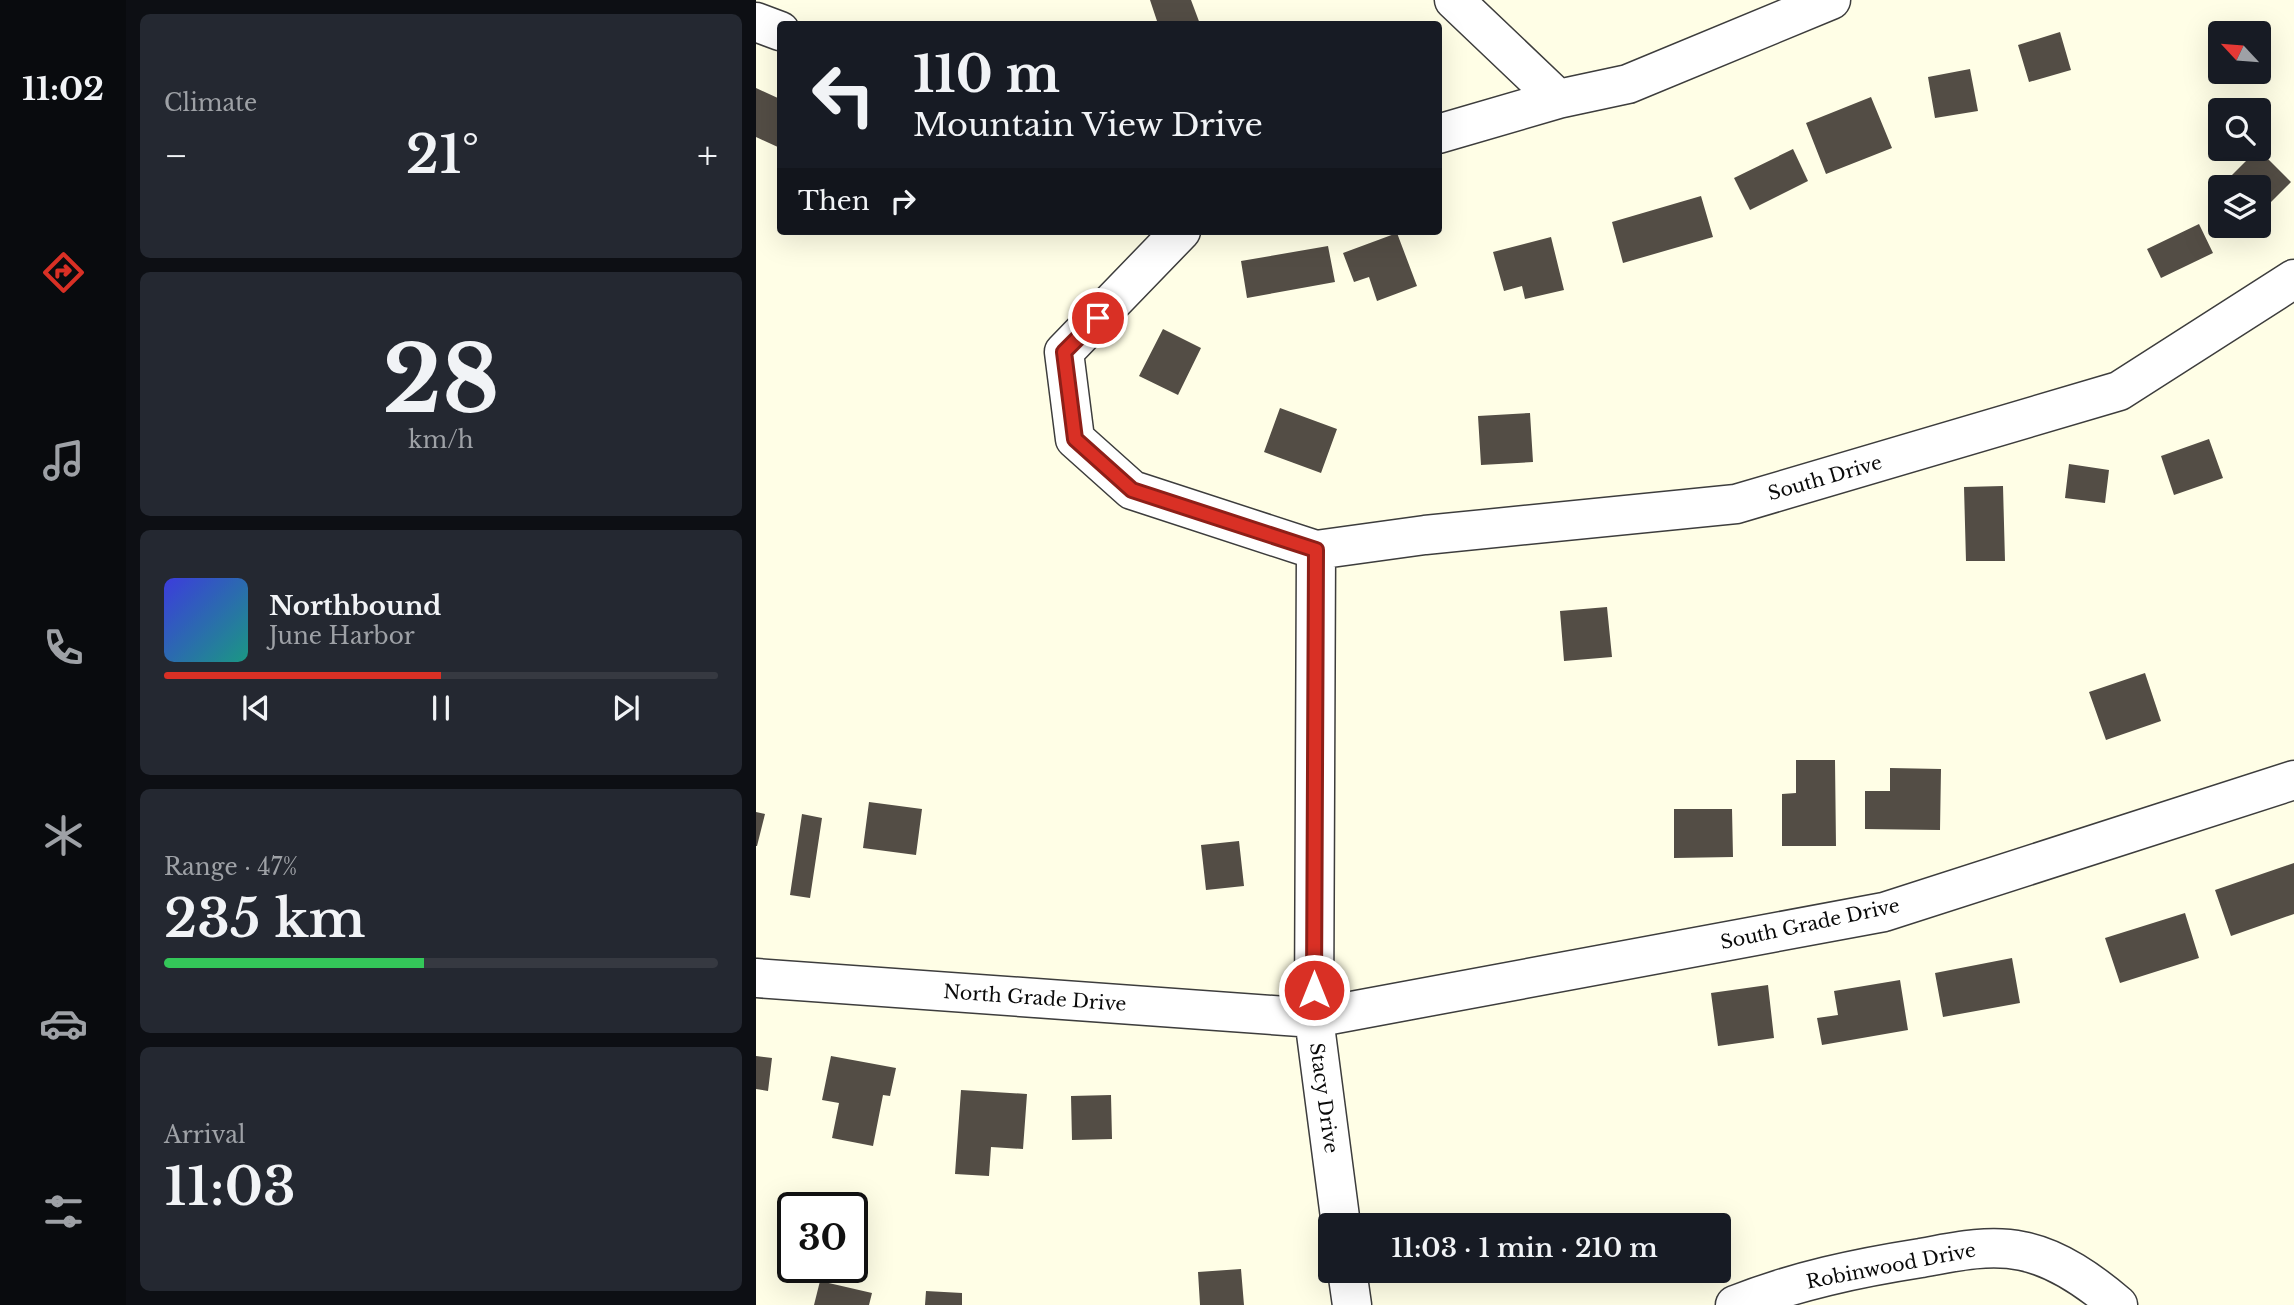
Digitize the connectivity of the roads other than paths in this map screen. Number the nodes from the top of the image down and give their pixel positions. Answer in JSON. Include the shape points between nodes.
{"nodes":[{"id":1,"x":1454,"y":0,"type":"edge"},
{"id":2,"x":1831,"y":0,"type":"edge"},
{"id":3,"x":756,"y":22,"type":"edge"},
{"id":4,"x":777,"y":29,"type":"edge"},
{"id":5,"x":1558,"y":99,"type":"junction"},
{"id":6,"x":1442,"y":133,"type":"edge"},
{"id":7,"x":1177,"y":235,"type":"edge"},
{"id":8,"x":2294,"y":279,"type":"edge"},
{"id":9,"x":1316,"y":550,"type":"junction"},
{"id":10,"x":2294,"y":780,"type":"edge"},
{"id":11,"x":756,"y":978,"type":"edge"},
{"id":12,"x":1314,"y":1018,"type":"junction"},
{"id":13,"x":1339,"y":1213,"type":"edge"},
{"id":14,"x":1349,"y":1283,"type":"edge"},
{"id":15,"x":1352,"y":1305,"type":"edge"},
{"id":16,"x":1735,"y":1305,"type":"edge"},
{"id":17,"x":2119,"y":1305,"type":"edge"}],
"edges":[{"from":1,"to":5,"type":"street"},
{"from":2,"to":5,"type":"street","via":[[1628,84]]},
{"from":3,"to":4,"type":"street"},
{"from":5,"to":6,"type":"street"},
{"from":7,"to":9,"type":"street","via":[[1064,352],[1075,439],[1132,490]]},
{"from":8,"to":9,"type":"street","name":"South Drive","via":[[2119,391],[1736,505]]},
{"from":9,"to":12,"type":"street","name":"Stacy Drive"},
{"from":10,"to":12,"type":"street","name":"South Grade Drive","via":[[1884,912]]},
{"from":11,"to":12,"type":"street","name":"North Grade Drive"},
{"from":12,"to":13,"type":"street","name":"Stacy Drive"},
{"from":14,"to":15,"type":"street"},
{"from":16,"to":17,"type":"street","name":"Robinwood Drive","via":[[1819,1276],[1984,1248],[2022,1251],[2057,1264]]}]}
